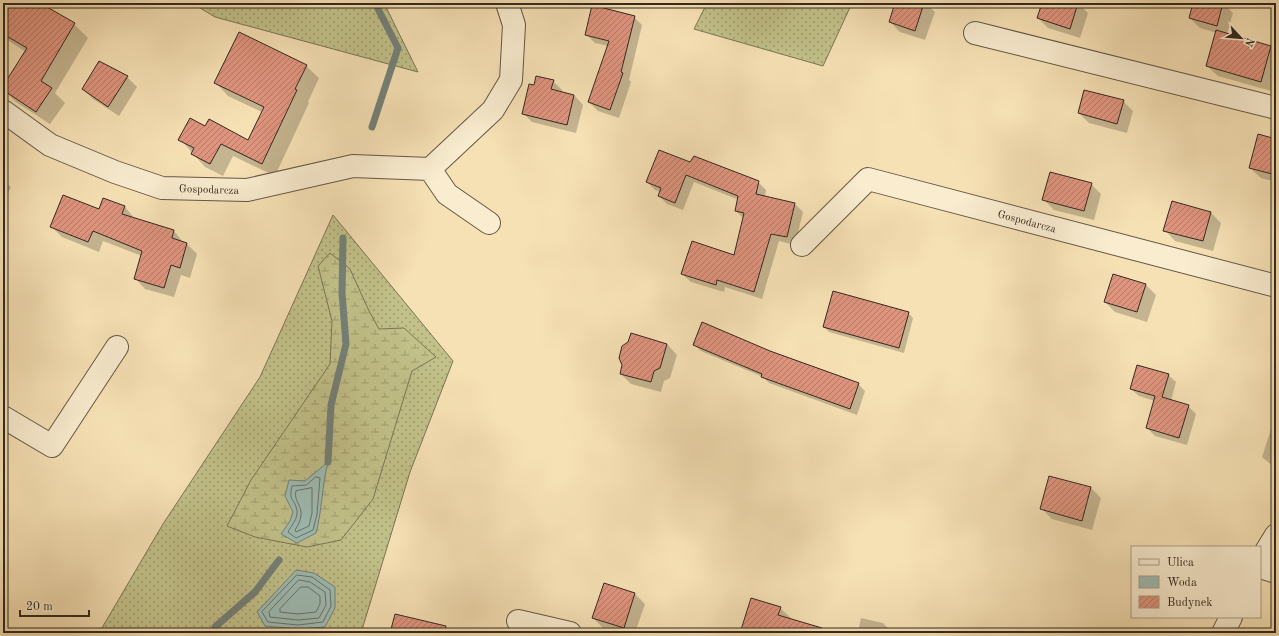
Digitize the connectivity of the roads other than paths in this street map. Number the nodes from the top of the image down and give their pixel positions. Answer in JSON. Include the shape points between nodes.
{"nodes":[{"id":1,"x":507,"y":3,"type":"edge"},
{"id":2,"x":975,"y":33,"type":"dead end"},
{"id":3,"x":1276,"y":108,"type":"edge"},
{"id":4,"x":3,"y":111,"type":"edge"},
{"id":5,"x":430,"y":169,"type":"junction"},
{"id":6,"x":489,"y":224,"type":"dead end"},
{"id":7,"x":802,"y":245,"type":"dead end"},
{"id":8,"x":1276,"y":286,"type":"edge"},
{"id":9,"x":117,"y":347,"type":"dead end"},
{"id":10,"x":3,"y":417,"type":"edge"},
{"id":11,"x":1276,"y":535,"type":"edge"},
{"id":12,"x":1261,"y":559,"type":"edge"},
{"id":13,"x":1261,"y":567,"type":"edge"},
{"id":14,"x":1276,"y":572,"type":"edge"},
{"id":15,"x":1230,"y":618,"type":"edge"},
{"id":16,"x":518,"y":621,"type":"dead end"},
{"id":17,"x":570,"y":633,"type":"edge"},
{"id":18,"x":1223,"y":633,"type":"edge"}],
"edges":[{"from":1,"to":5,"type":"street","via":[[514,25],[511,80],[493,110]]},
{"from":2,"to":3,"type":"street"},
{"from":4,"to":5,"type":"street","name":"Gospodarcza","via":[[50,145],[162,188],[247,190],[353,166]]},
{"from":5,"to":6,"type":"street","via":[[447,194]]},
{"from":7,"to":8,"type":"street","name":"Gospodarcza","via":[[868,179]]},
{"from":9,"to":10,"type":"street","via":[[52,446]]},
{"from":11,"to":12,"type":"street"},
{"from":13,"to":14,"type":"street"},
{"from":15,"to":18,"type":"street"},
{"from":16,"to":17,"type":"street"}]}
